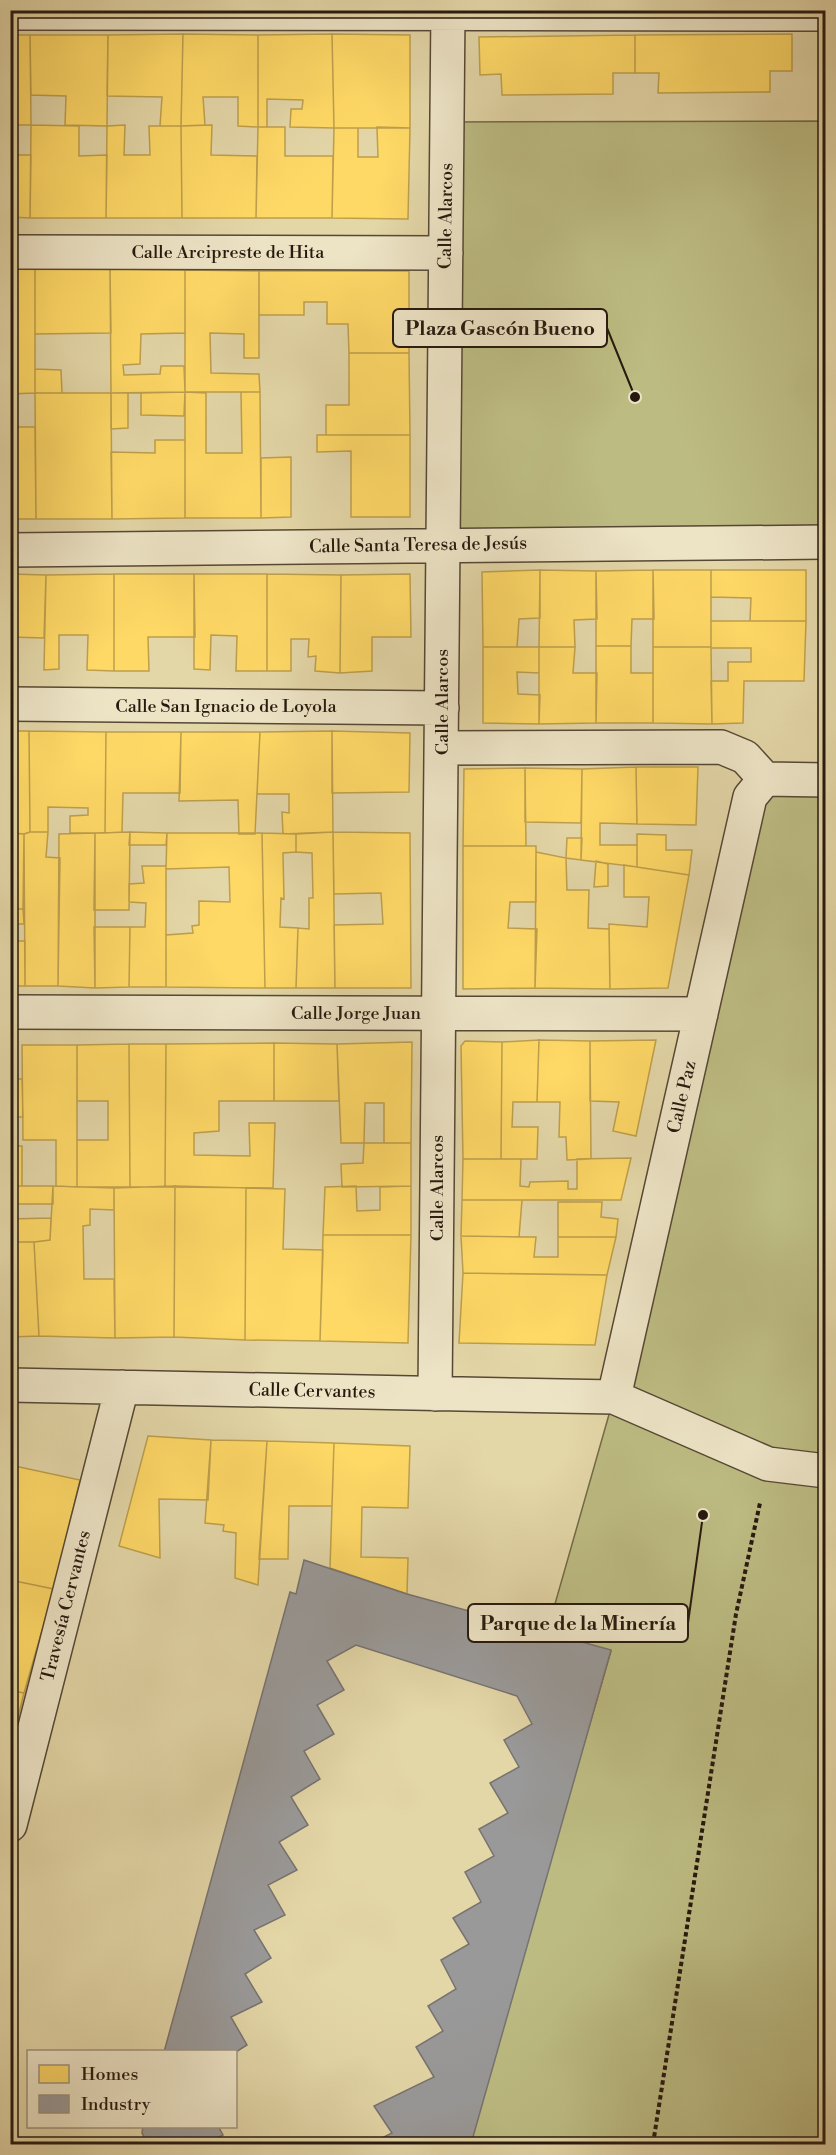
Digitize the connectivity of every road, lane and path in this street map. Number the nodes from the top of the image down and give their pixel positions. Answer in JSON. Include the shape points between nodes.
{"nodes":[{"id":1,"x":448,"y":12,"type":"edge"},
{"id":2,"x":10,"y":13,"type":"edge"},
{"id":3,"x":825,"y":14,"type":"edge"},
{"id":4,"x":10,"y":252,"type":"edge"},
{"id":5,"x":446,"y":253,"type":"junction"},
{"id":6,"x":825,"y":542,"type":"edge"},
{"id":7,"x":443,"y":544,"type":"junction"},
{"id":8,"x":10,"y":550,"type":"edge"},
{"id":9,"x":10,"y":704,"type":"edge"},
{"id":10,"x":442,"y":708,"type":"junction"},
{"id":11,"x":442,"y":748,"type":"junction"},
{"id":12,"x":825,"y":780,"type":"edge"},
{"id":13,"x":758,"y":788,"type":"junction"},
{"id":14,"x":10,"y":1012,"type":"edge"},
{"id":15,"x":438,"y":1014,"type":"junction"},
{"id":16,"x":701,"y":1014,"type":"junction"},
{"id":17,"x":10,"y":1385,"type":"edge"},
{"id":18,"x":122,"y":1387,"type":"junction"},
{"id":19,"x":435,"y":1394,"type":"junction"},
{"id":20,"x":614,"y":1397,"type":"junction"},
{"id":21,"x":768,"y":1464,"type":"junction"},
{"id":22,"x":825,"y":1471,"type":"edge"},
{"id":23,"x":10,"y":1825,"type":"edge"},
{"id":24,"x":653,"y":2145,"type":"edge"}],
"edges":[{"from":1,"to":2,"type":"street"},
{"from":1,"to":3,"type":"street"},
{"from":1,"to":5,"type":"street","name":"Calle Alarcos"},
{"from":4,"to":5,"type":"street","name":"Calle Arcipreste de Hita"},
{"from":5,"to":7,"type":"street","name":"Calle Alarcos"},
{"from":6,"to":7,"type":"street","name":"Calle Santa Teresa de Jesús"},
{"from":7,"to":8,"type":"street","name":"Calle Santa Teresa de Jesús"},
{"from":7,"to":10,"type":"street","name":"Calle Alarcos"},
{"from":9,"to":10,"type":"street","name":"Calle San Ignacio de Loyola"},
{"from":10,"to":11,"type":"street","name":"Calle Alarcos"},
{"from":11,"to":13,"type":"street","via":[[721,747],[745,757]]},
{"from":11,"to":15,"type":"street","name":"Calle Alarcos"},
{"from":12,"to":13,"type":"street"},
{"from":13,"to":16,"type":"street","name":"Calle Paz"},
{"from":14,"to":15,"type":"street","name":"Calle Jorge Juan"},
{"from":15,"to":16,"type":"street","name":"Calle Jorge Juan"},
{"from":15,"to":19,"type":"street","name":"Calle Alarcos"},
{"from":16,"to":20,"type":"street","name":"Calle Paz"},
{"from":17,"to":18,"type":"street","name":"Calle Cervantes"},
{"from":18,"to":19,"type":"street","name":"Calle Cervantes"},
{"from":18,"to":23,"type":"street","name":"Travesía Cervantes"},
{"from":19,"to":20,"type":"street","name":"Calle Cervantes"},
{"from":20,"to":21,"type":"street"},
{"from":21,"to":22,"type":"street"},
{"from":21,"to":24,"type":"path","via":[[736,1614]]}]}
